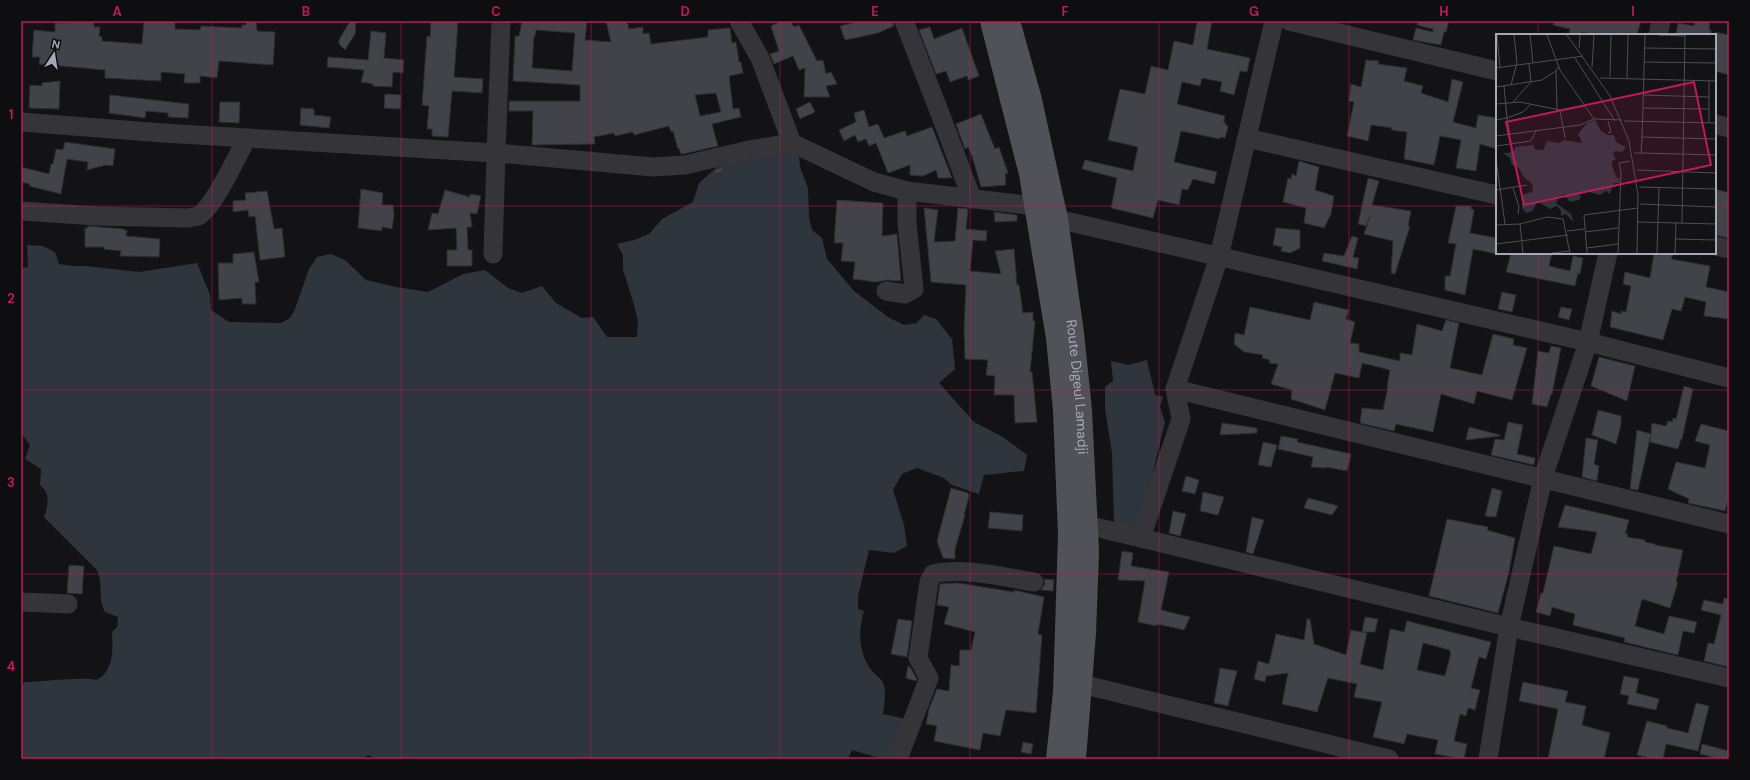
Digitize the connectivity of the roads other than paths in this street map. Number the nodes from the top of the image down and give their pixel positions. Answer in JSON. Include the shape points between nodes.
{"nodes":[{"id":1,"x":501,"y":21,"type":"edge"},
{"id":2,"x":739,"y":21,"type":"edge"},
{"id":3,"x":904,"y":21,"type":"edge"},
{"id":4,"x":991,"y":21,"type":"edge"},
{"id":5,"x":1009,"y":21,"type":"edge"},
{"id":6,"x":1274,"y":21,"type":"edge"},
{"id":7,"x":1289,"y":21,"type":"edge"},
{"id":8,"x":1661,"y":21,"type":"edge"},
{"id":9,"x":1658,"y":34,"type":"edge"},
{"id":10,"x":1496,"y":71,"type":"edge"},
{"id":11,"x":21,"y":122,"type":"edge"},
{"id":12,"x":1716,"y":124,"type":"edge"},
{"id":13,"x":1729,"y":128,"type":"edge"},
{"id":14,"x":247,"y":138,"type":"junction"},
{"id":15,"x":1247,"y":138,"type":"junction"},
{"id":16,"x":792,"y":143,"type":"junction"},
{"id":17,"x":496,"y":153,"type":"junction"},
{"id":18,"x":908,"y":191,"type":"junction"},
{"id":19,"x":1496,"y":195,"type":"edge"},
{"id":20,"x":972,"y":199,"type":"junction"},
{"id":21,"x":1035,"y":206,"type":"junction"},
{"id":22,"x":21,"y":211,"type":"edge"},
{"id":23,"x":1056,"y":219,"type":"junction"},
{"id":24,"x":1716,"y":246,"type":"edge"},
{"id":25,"x":1729,"y":249,"type":"edge"},
{"id":26,"x":494,"y":254,"type":"dead end"},
{"id":27,"x":1608,"y":254,"type":"edge"},
{"id":28,"x":1219,"y":257,"type":"junction"},
{"id":29,"x":886,"y":291,"type":"dead end"},
{"id":30,"x":1588,"y":342,"type":"junction"},
{"id":31,"x":1729,"y":378,"type":"edge"},
{"id":32,"x":1175,"y":389,"type":"junction"},
{"id":33,"x":1543,"y":478,"type":"junction"},
{"id":34,"x":1729,"y":524,"type":"edge"},
{"id":35,"x":1087,"y":525,"type":"junction"},
{"id":36,"x":1141,"y":538,"type":"junction"},
{"id":37,"x":1034,"y":582,"type":"dead end"},
{"id":38,"x":21,"y":602,"type":"edge"},
{"id":39,"x":68,"y":604,"type":"dead end"},
{"id":40,"x":1509,"y":627,"type":"junction"},
{"id":41,"x":1729,"y":678,"type":"edge"},
{"id":42,"x":1081,"y":684,"type":"junction"},
{"id":43,"x":898,"y":759,"type":"edge"},
{"id":44,"x":1057,"y":759,"type":"edge"},
{"id":45,"x":1075,"y":759,"type":"edge"},
{"id":46,"x":1389,"y":759,"type":"edge"},
{"id":47,"x":1488,"y":759,"type":"edge"}],
"edges":[{"from":1,"to":17,"type":"street"},
{"from":2,"to":16,"type":"street","via":[[760,58]]},
{"from":3,"to":20,"type":"street"},
{"from":4,"to":21,"type":"main road","via":[[1021,136]]},
{"from":5,"to":23,"type":"main road","name":"Route Digeul Lamadji","via":[[1031,100]]},
{"from":6,"to":15,"type":"street"},
{"from":7,"to":10,"type":"street"},
{"from":8,"to":9,"type":"street"},
{"from":11,"to":14,"type":"street"},
{"from":12,"to":13,"type":"street"},
{"from":14,"to":17,"type":"street"},
{"from":14,"to":22,"type":"street","via":[[227,177],[200,215],[188,218],[96,216]]},
{"from":15,"to":19,"type":"street"},
{"from":15,"to":28,"type":"street"},
{"from":16,"to":17,"type":"street","via":[[685,165],[653,167]]},
{"from":16,"to":18,"type":"street","via":[[874,182]]},
{"from":17,"to":26,"type":"street"},
{"from":18,"to":20,"type":"street"},
{"from":18,"to":29,"type":"street","via":[[907,222],[914,289],[905,294]]},
{"from":20,"to":21,"type":"street"},
{"from":21,"to":44,"type":"main road","via":[[1057,338],[1064,410],[1069,535],[1064,693]]},
{"from":23,"to":28,"type":"street"},
{"from":23,"to":35,"type":"main road","name":"Route Digeul Lamadji","via":[[1082,410]]},
{"from":24,"to":25,"type":"street"},
{"from":27,"to":30,"type":"street"},
{"from":28,"to":30,"type":"street"},
{"from":28,"to":32,"type":"street"},
{"from":30,"to":31,"type":"street"},
{"from":30,"to":33,"type":"street"},
{"from":32,"to":33,"type":"street"},
{"from":32,"to":36,"type":"street","via":[[1180,419]]},
{"from":33,"to":34,"type":"street"},
{"from":33,"to":40,"type":"street"},
{"from":35,"to":36,"type":"street"},
{"from":35,"to":42,"type":"main road","name":"Route Digeul Lamadji","via":[[1085,633]]},
{"from":36,"to":40,"type":"street"},
{"from":37,"to":43,"type":"street","via":[[988,574],[933,574],[929,582],[918,658],[929,678]]},
{"from":38,"to":39,"type":"street"},
{"from":40,"to":41,"type":"street"},
{"from":40,"to":47,"type":"street"},
{"from":42,"to":45,"type":"main road","name":"Route Digeul Lamadji"},
{"from":42,"to":46,"type":"street"}]}
